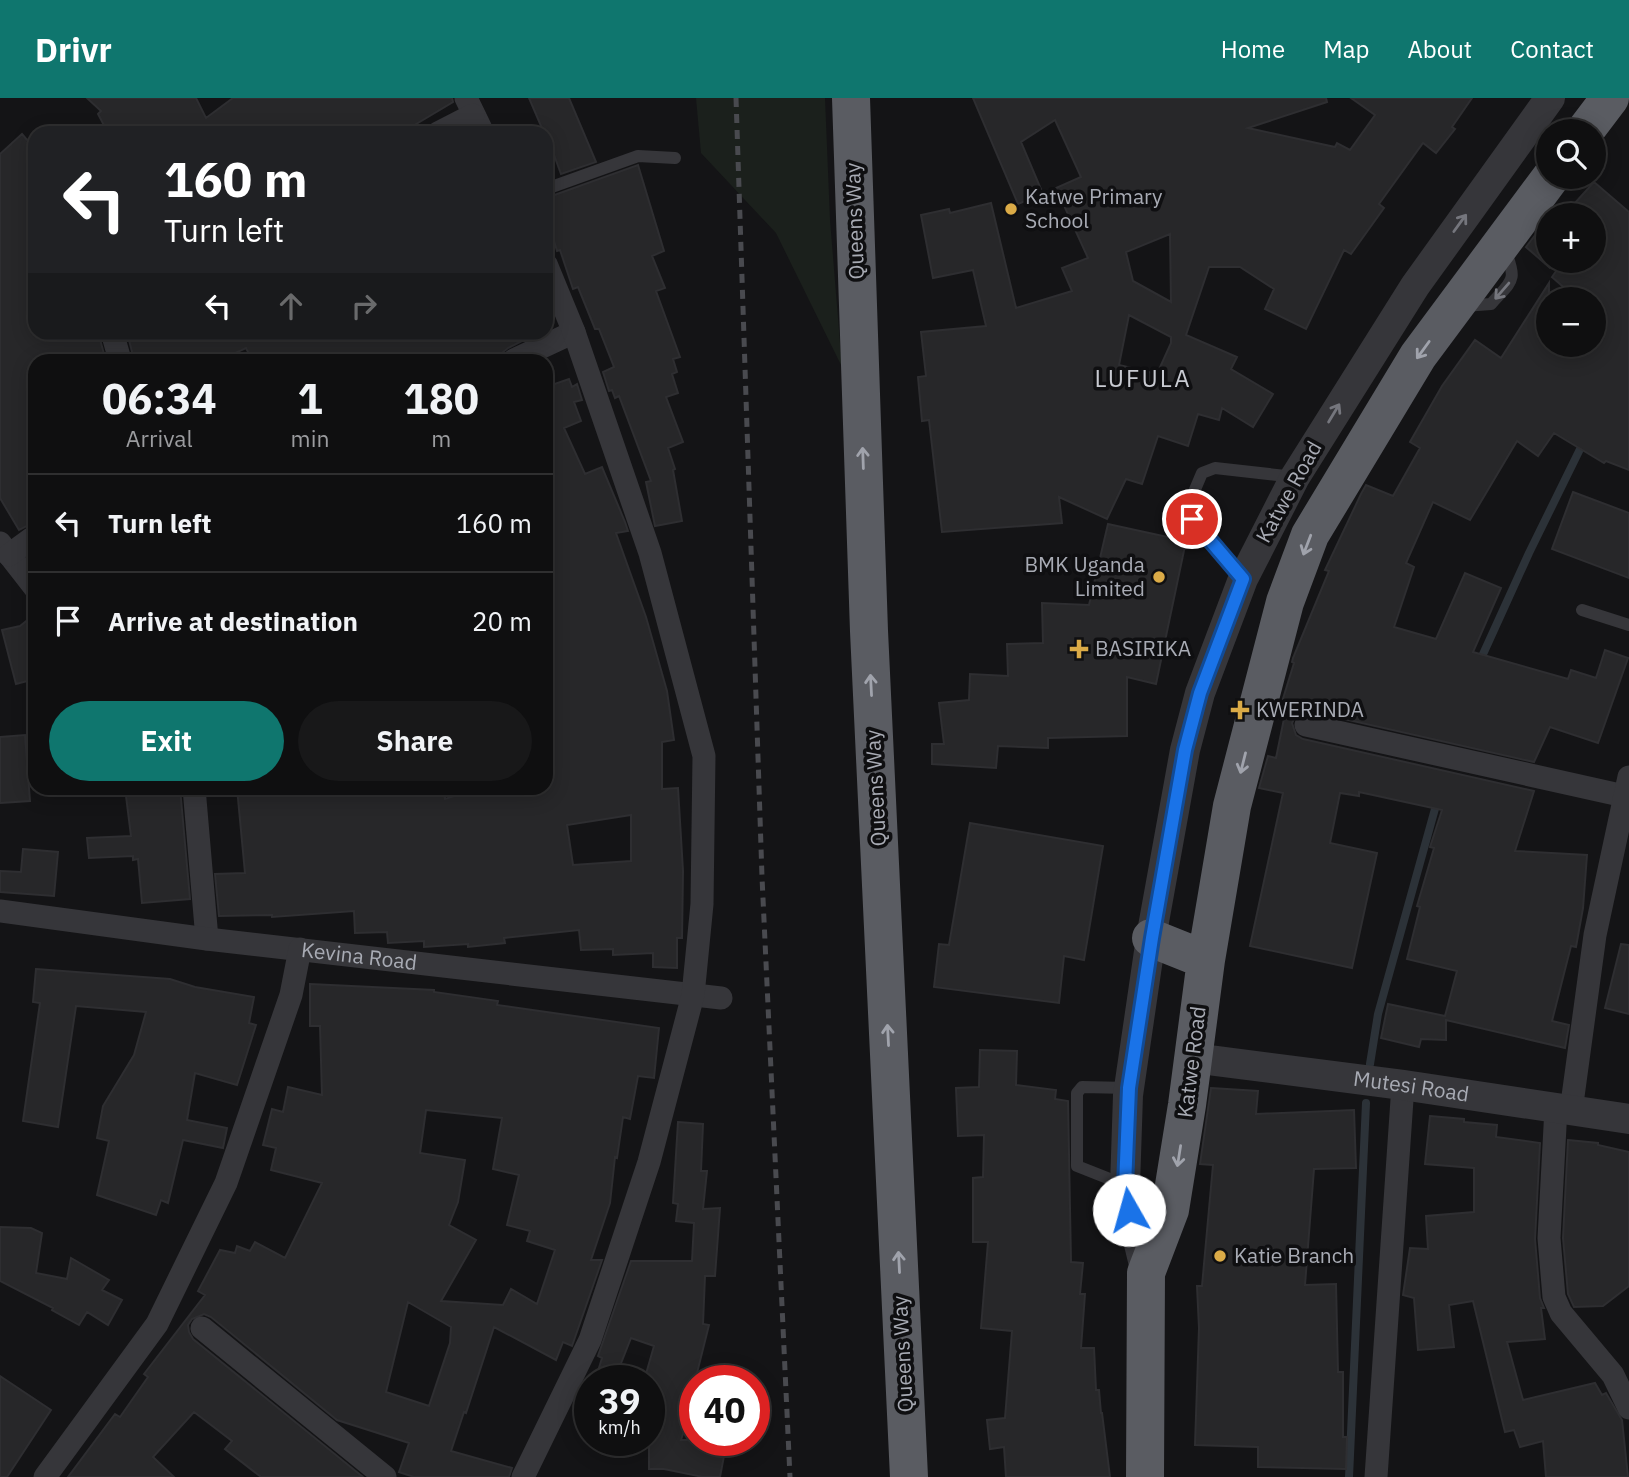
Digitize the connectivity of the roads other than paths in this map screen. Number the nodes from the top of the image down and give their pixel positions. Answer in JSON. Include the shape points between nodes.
{"nodes":[{"id":1,"x":851,"y":98,"type":"edge"},
{"id":2,"x":1550,"y":98,"type":"edge"},
{"id":3,"x":474,"y":115,"type":"edge"},
{"id":4,"x":452,"y":126,"type":"edge"},
{"id":5,"x":675,"y":158,"type":"dead end"},
{"id":6,"x":553,"y":186,"type":"edge"},
{"id":7,"x":1542,"y":189,"type":"edge"},
{"id":8,"x":553,"y":281,"type":"edge"},
{"id":9,"x":574,"y":332,"type":"junction"},
{"id":10,"x":527,"y":354,"type":"edge"},
{"id":11,"x":1295,"y":477,"type":"junction"},
{"id":12,"x":28,"y":539,"type":"edge"},
{"id":13,"x":4,"y":549,"type":"edge"},
{"id":14,"x":28,"y":579,"type":"edge"},
{"id":15,"x":1243,"y":579,"type":"junction"},
{"id":16,"x":1582,"y":610,"type":"dead end"},
{"id":17,"x":1629,"y":625,"type":"edge"},
{"id":18,"x":1306,"y":725,"type":"dead end"},
{"id":19,"x":1627,"y":790,"type":"edge"},
{"id":20,"x":195,"y":795,"type":"edge"},
{"id":21,"x":0,"y":911,"type":"edge"},
{"id":22,"x":1152,"y":938,"type":"junction"},
{"id":23,"x":206,"y":939,"type":"junction"},
{"id":24,"x":300,"y":950,"type":"junction"},
{"id":25,"x":1206,"y":960,"type":"junction"},
{"id":26,"x":693,"y":995,"type":"junction"},
{"id":27,"x":721,"y":998,"type":"dead end"},
{"id":28,"x":1193,"y":1058,"type":"junction"},
{"id":29,"x":1403,"y":1085,"type":"junction"},
{"id":30,"x":1129,"y":1088,"type":"junction"},
{"id":31,"x":1564,"y":1110,"type":"junction"},
{"id":32,"x":1629,"y":1119,"type":"edge"},
{"id":33,"x":1127,"y":1198,"type":"junction"},
{"id":34,"x":1170,"y":1210,"type":"junction"},
{"id":35,"x":1146,"y":1273,"type":"junction"},
{"id":36,"x":202,"y":1328,"type":"dead end"},
{"id":37,"x":1629,"y":1408,"type":"edge"},
{"id":38,"x":45,"y":1477,"type":"edge"},
{"id":39,"x":385,"y":1477,"type":"edge"},
{"id":40,"x":523,"y":1477,"type":"edge"},
{"id":41,"x":909,"y":1477,"type":"edge"},
{"id":42,"x":1145,"y":1477,"type":"edge"},
{"id":43,"x":1376,"y":1477,"type":"edge"}],
"edges":[{"from":41,"to":1,"type":"highway","name":"Queens Way","one_way":true,"via":[[869,631]]},
{"from":11,"to":2,"type":"street","name":"Katwe Road","one_way":true,"via":[[1415,286]]},
{"from":3,"to":4,"type":"street"},
{"from":5,"to":6,"type":"lane","via":[[638,156]]},
{"from":7,"to":25,"type":"highway","name":"Katwe Road","one_way":true,"via":[[1418,356],[1310,535],[1282,613],[1235,794]]},
{"from":8,"to":9,"type":"street"},
{"from":9,"to":10,"type":"street"},
{"from":9,"to":26,"type":"street","via":[[650,553],[704,756],[702,904]]},
{"from":11,"to":15,"type":"street","name":"Katwe Road"},
{"from":11,"to":15,"type":"lane","via":[[1215,468],[1202,473],[1188,506],[1192,519]]},
{"from":12,"to":13,"type":"street"},
{"from":13,"to":14,"type":"street"},
{"from":15,"to":22,"type":"street","name":"Katwe Road","via":[[1200,693],[1185,750]]},
{"from":16,"to":17,"type":"lane"},
{"from":18,"to":19,"type":"street"},
{"from":19,"to":31,"type":"street","via":[[1595,934]]},
{"from":20,"to":23,"type":"street"},
{"from":21,"to":23,"type":"street","name":"Kevina Road"},
{"from":22,"to":25,"type":"highway"},
{"from":22,"to":30,"type":"street","name":"Katwe Road"},
{"from":23,"to":24,"type":"street","name":"Kevina Road"},
{"from":24,"to":26,"type":"street","name":"Kevina Road"},
{"from":24,"to":38,"type":"street","via":[[292,995],[226,1183],[157,1324]]},
{"from":25,"to":28,"type":"highway","name":"Katwe Road"},
{"from":26,"to":27,"type":"street","name":"Kevina Road"},
{"from":26,"to":40,"type":"street","via":[[649,1162],[590,1340]]},
{"from":28,"to":29,"type":"street","name":"Mutesi Road"},
{"from":28,"to":34,"type":"highway","name":"Katwe Road","one_way":true},
{"from":29,"to":31,"type":"street","name":"Mutesi Road"},
{"from":29,"to":43,"type":"street"},
{"from":30,"to":33,"type":"street","name":"Katwe Road"},
{"from":30,"to":33,"type":"lane","via":[[1082,1087],[1077,1093],[1077,1166]]},
{"from":31,"to":32,"type":"street","name":"Mutesi Road"},
{"from":31,"to":37,"type":"street","via":[[1549,1238],[1554,1297],[1561,1313],[1613,1375]]},
{"from":33,"to":34,"type":"highway"},
{"from":33,"to":35,"type":"street","name":"Katwe Road"},
{"from":34,"to":35,"type":"highway","name":"Katwe Road"},
{"from":35,"to":42,"type":"highway","name":"Katwe Road"},
{"from":36,"to":39,"type":"street"}]}
